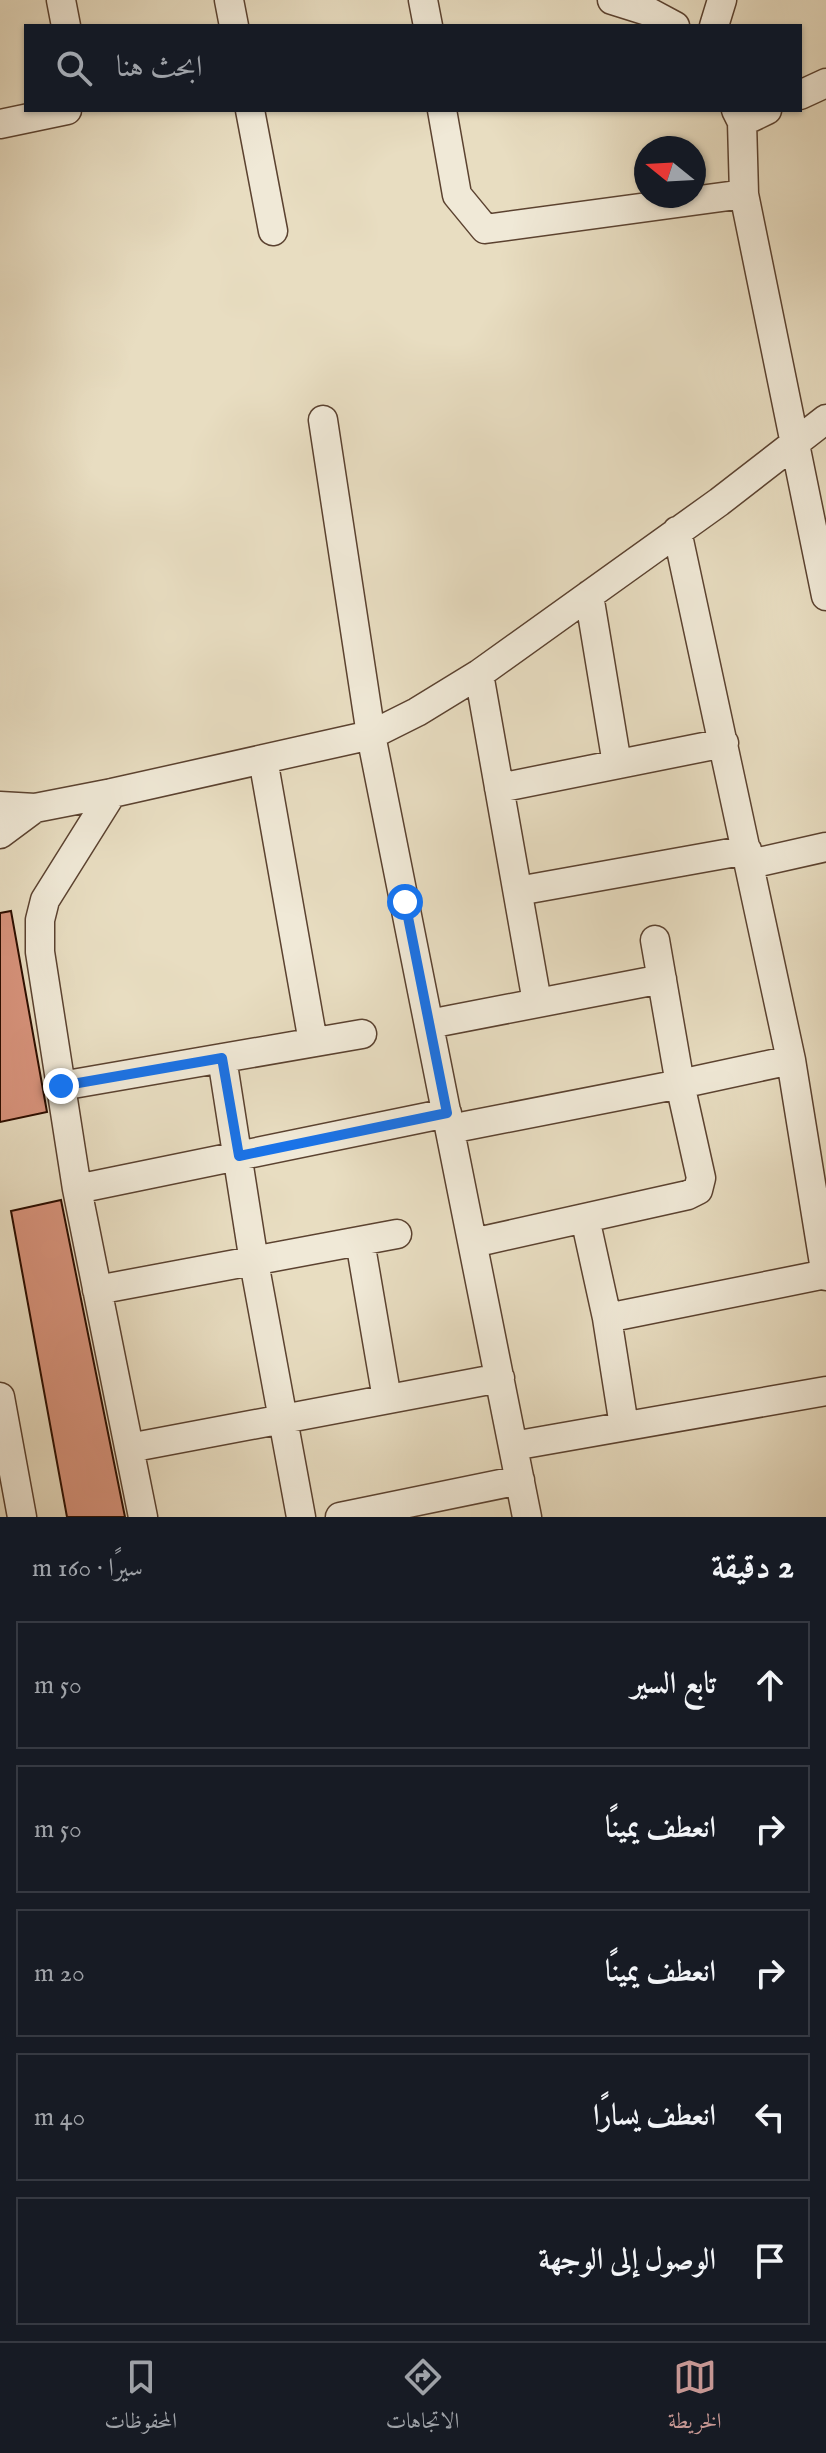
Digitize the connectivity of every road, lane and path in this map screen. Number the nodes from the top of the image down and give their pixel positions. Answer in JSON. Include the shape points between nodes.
{"nodes":[{"id":1,"x":61,"y":0,"type":"edge"},
{"id":2,"x":229,"y":0,"type":"edge"},
{"id":3,"x":423,"y":0,"type":"edge"},
{"id":4,"x":722,"y":0,"type":"edge"},
{"id":5,"x":619,"y":1,"type":"edge"},
{"id":6,"x":66,"y":24,"type":"edge"},
{"id":7,"x":234,"y":24,"type":"edge"},
{"id":8,"x":428,"y":24,"type":"edge"},
{"id":9,"x":671,"y":24,"type":"edge"},
{"id":10,"x":715,"y":24,"type":"edge"},
{"id":11,"x":826,"y":83,"type":"edge"},
{"id":12,"x":802,"y":94,"type":"edge"},
{"id":13,"x":57,"y":112,"type":"edge"},
{"id":14,"x":250,"y":112,"type":"edge"},
{"id":15,"x":442,"y":112,"type":"edge"},
{"id":16,"x":739,"y":116,"type":"edge"},
{"id":17,"x":0,"y":124,"type":"edge"},
{"id":18,"x":744,"y":194,"type":"junction"},
{"id":19,"x":273,"y":231,"type":"dead end"},
{"id":20,"x":826,"y":419,"type":"edge"},
{"id":21,"x":323,"y":420,"type":"dead end"},
{"id":22,"x":795,"y":441,"type":"junction"},
{"id":23,"x":677,"y":531,"type":"junction"},
{"id":24,"x":820,"y":532,"type":"edge"},
{"id":25,"x":589,"y":595,"type":"junction"},
{"id":26,"x":826,"y":596,"type":"edge"},
{"id":27,"x":479,"y":674,"type":"junction"},
{"id":28,"x":371,"y":735,"type":"junction"},
{"id":29,"x":724,"y":743,"type":"junction"},
{"id":30,"x":263,"y":759,"type":"junction"},
{"id":31,"x":617,"y":764,"type":"junction"},
{"id":32,"x":499,"y":788,"type":"junction"},
{"id":33,"x":112,"y":793,"type":"junction"},
{"id":34,"x":0,"y":806,"type":"edge"},
{"id":35,"x":35,"y":808,"type":"junction"},
{"id":36,"x":0,"y":834,"type":"edge"},
{"id":37,"x":826,"y":847,"type":"edge"},
{"id":38,"x":749,"y":857,"type":"junction"},
{"id":39,"x":518,"y":891,"type":"junction"},
{"id":40,"x":655,"y":940,"type":"dead end"},
{"id":41,"x":662,"y":979,"type":"junction"},
{"id":42,"x":537,"y":1002,"type":"junction"},
{"id":43,"x":429,"y":1024,"type":"junction"},
{"id":44,"x":362,"y":1034,"type":"dead end"},
{"id":45,"x":313,"y":1042,"type":"junction"},
{"id":46,"x":222,"y":1058,"type":"junction"},
{"id":47,"x":791,"y":1060,"type":"junction"},
{"id":48,"x":680,"y":1084,"type":"junction"},
{"id":49,"x":61,"y":1086,"type":"junction"},
{"id":50,"x":449,"y":1121,"type":"junction"},
{"id":51,"x":239,"y":1156,"type":"junction"},
{"id":52,"x":77,"y":1189,"type":"junction"},
{"id":53,"x":585,"y":1218,"type":"junction"},
{"id":54,"x":397,"y":1234,"type":"dead end"},
{"id":55,"x":360,"y":1241,"type":"junction"},
{"id":56,"x":473,"y":1243,"type":"junction"},
{"id":57,"x":254,"y":1262,"type":"junction"},
{"id":58,"x":826,"y":1275,"type":"edge"},
{"id":59,"x":97,"y":1290,"type":"junction"},
{"id":60,"x":607,"y":1318,"type":"junction"},
{"id":61,"x":500,"y":1378,"type":"junction"},
{"id":62,"x":826,"y":1391,"type":"edge"},
{"id":63,"x":0,"y":1397,"type":"edge"},
{"id":64,"x":387,"y":1399,"type":"junction"},
{"id":65,"x":283,"y":1419,"type":"junction"},
{"id":66,"x":624,"y":1426,"type":"junction"},
{"id":67,"x":513,"y":1446,"type":"junction"},
{"id":68,"x":129,"y":1448,"type":"junction"},
{"id":69,"x":520,"y":1480,"type":"junction"},
{"id":70,"x":404,"y":1510,"type":"edge"},
{"id":71,"x":22,"y":1517,"type":"edge"},
{"id":72,"x":143,"y":1517,"type":"edge"},
{"id":73,"x":301,"y":1517,"type":"edge"},
{"id":74,"x":340,"y":1517,"type":"edge"},
{"id":75,"x":527,"y":1517,"type":"edge"}],
"edges":[{"from":1,"to":6,"type":"street"},
{"from":2,"to":7,"type":"street"},
{"from":3,"to":8,"type":"street"},
{"from":4,"to":10,"type":"street"},
{"from":5,"to":9,"type":"street"},
{"from":11,"to":12,"type":"street"},
{"from":13,"to":17,"type":"street"},
{"from":14,"to":19,"type":"street"},
{"from":15,"to":18,"type":"street","via":[[457,195],[485,229]]},
{"from":16,"to":18,"type":"street"},
{"from":18,"to":22,"type":"street"},
{"from":20,"to":22,"type":"street"},
{"from":21,"to":28,"type":"street"},
{"from":22,"to":23,"type":"street"},
{"from":22,"to":24,"type":"street"},
{"from":23,"to":25,"type":"street"},
{"from":23,"to":29,"type":"street"},
{"from":24,"to":26,"type":"street"},
{"from":25,"to":27,"type":"street"},
{"from":25,"to":31,"type":"street"},
{"from":27,"to":28,"type":"street"},
{"from":27,"to":32,"type":"street"},
{"from":28,"to":30,"type":"street"},
{"from":28,"to":43,"type":"street"},
{"from":29,"to":31,"type":"street"},
{"from":29,"to":38,"type":"street"},
{"from":30,"to":33,"type":"street"},
{"from":30,"to":45,"type":"street"},
{"from":31,"to":32,"type":"street"},
{"from":32,"to":39,"type":"street"},
{"from":33,"to":35,"type":"street"},
{"from":33,"to":49,"type":"street","via":[[54,883],[40,920],[40,952]]},
{"from":34,"to":35,"type":"street"},
{"from":35,"to":36,"type":"street"},
{"from":37,"to":38,"type":"street"},
{"from":38,"to":39,"type":"street"},
{"from":38,"to":47,"type":"street"},
{"from":39,"to":42,"type":"street"},
{"from":40,"to":41,"type":"street"},
{"from":41,"to":42,"type":"street"},
{"from":41,"to":48,"type":"street"},
{"from":42,"to":43,"type":"street"},
{"from":43,"to":50,"type":"street"},
{"from":44,"to":45,"type":"street"},
{"from":45,"to":46,"type":"street"},
{"from":46,"to":49,"type":"street"},
{"from":46,"to":51,"type":"street"},
{"from":47,"to":48,"type":"street"},
{"from":47,"to":58,"type":"street"},
{"from":48,"to":50,"type":"street"},
{"from":48,"to":53,"type":"street","via":[[701,1178],[698,1190]]},
{"from":49,"to":52,"type":"street"},
{"from":50,"to":51,"type":"street"},
{"from":50,"to":56,"type":"street"},
{"from":51,"to":52,"type":"street"},
{"from":51,"to":57,"type":"street"},
{"from":52,"to":59,"type":"street"},
{"from":53,"to":56,"type":"street"},
{"from":53,"to":60,"type":"street"},
{"from":54,"to":55,"type":"street"},
{"from":55,"to":57,"type":"street"},
{"from":55,"to":64,"type":"street"},
{"from":56,"to":61,"type":"street"},
{"from":57,"to":59,"type":"street"},
{"from":57,"to":65,"type":"street"},
{"from":58,"to":60,"type":"street"},
{"from":59,"to":68,"type":"street"},
{"from":60,"to":66,"type":"street"},
{"from":61,"to":64,"type":"street"},
{"from":61,"to":67,"type":"street"},
{"from":62,"to":66,"type":"street"},
{"from":63,"to":71,"type":"street"},
{"from":64,"to":65,"type":"street"},
{"from":65,"to":68,"type":"street"},
{"from":65,"to":73,"type":"street"},
{"from":66,"to":67,"type":"street"},
{"from":67,"to":69,"type":"street"},
{"from":68,"to":72,"type":"street"},
{"from":69,"to":70,"type":"street"},
{"from":69,"to":75,"type":"street"},
{"from":70,"to":74,"type":"street"}]}
